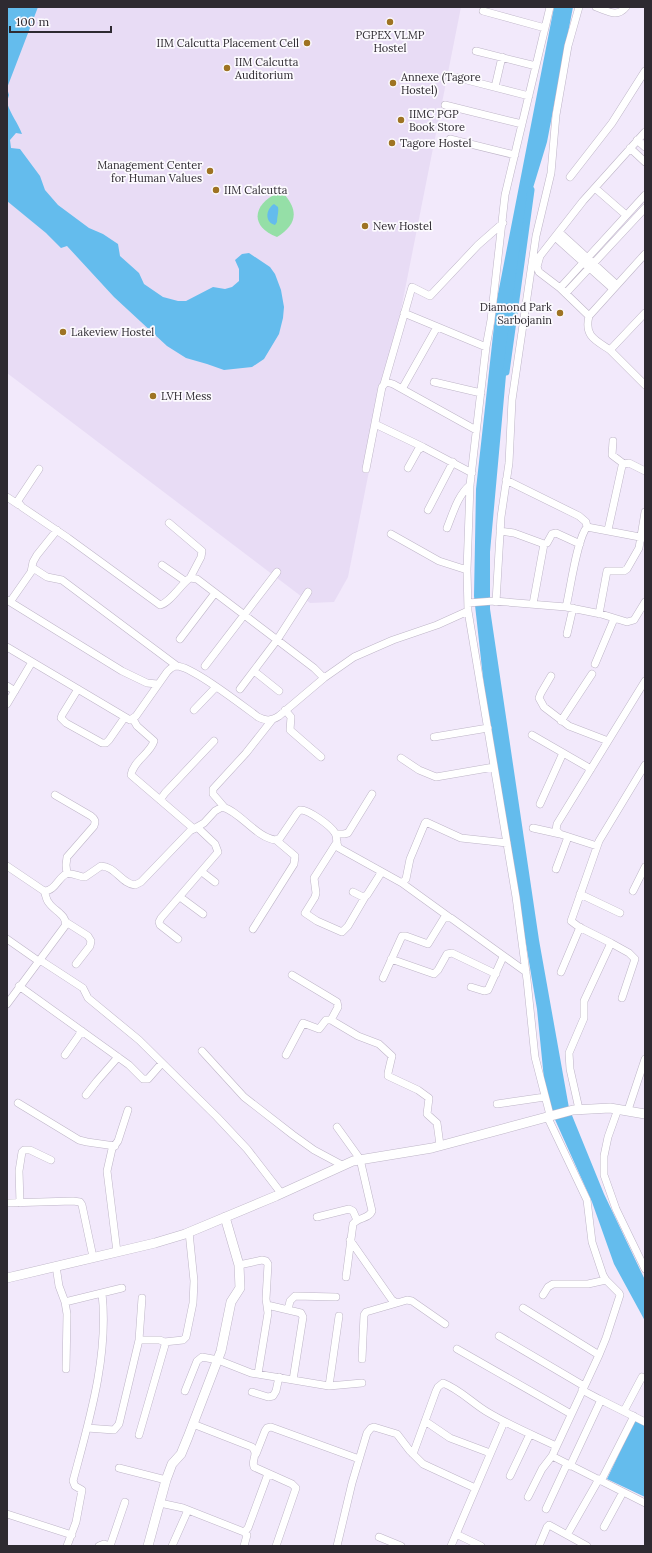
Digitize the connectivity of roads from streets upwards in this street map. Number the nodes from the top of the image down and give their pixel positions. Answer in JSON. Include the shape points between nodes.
{"nodes":[{"id":1,"x":550,"y":7,"type":"edge"},
{"id":2,"x":579,"y":7,"type":"edge"},
{"id":3,"x":596,"y":7,"type":"edge"},
{"id":4,"x":626,"y":7,"type":"edge"},
{"id":5,"x":483,"y":11,"type":"dead end"},
{"id":6,"x":545,"y":28,"type":"junction"},
{"id":7,"x":476,"y":51,"type":"dead end"},
{"id":8,"x":502,"y":57,"type":"junction"},
{"id":9,"x":536,"y":66,"type":"junction"},
{"id":10,"x":645,"y":71,"type":"edge"},
{"id":11,"x":455,"y":77,"type":"dead end"},
{"id":12,"x":495,"y":87,"type":"junction"},
{"id":13,"x":529,"y":96,"type":"junction"},
{"id":14,"x":444,"y":105,"type":"dead end"},
{"id":15,"x":522,"y":124,"type":"junction"},
{"id":16,"x":645,"y":132,"type":"edge"},
{"id":17,"x":450,"y":139,"type":"dead end"},
{"id":18,"x":638,"y":140,"type":"junction"},
{"id":19,"x":645,"y":147,"type":"edge"},
{"id":20,"x":630,"y":148,"type":"junction"},
{"id":21,"x":514,"y":155,"type":"junction"},
{"id":22,"x":645,"y":162,"type":"edge"},
{"id":23,"x":570,"y":177,"type":"dead end"},
{"id":24,"x":594,"y":188,"type":"junction"},
{"id":25,"x":645,"y":195,"type":"edge"},
{"id":26,"x":645,"y":208,"type":"edge"},
{"id":27,"x":626,"y":215,"type":"junction"},
{"id":28,"x":503,"y":223,"type":"junction"},
{"id":29,"x":557,"y":234,"type":"junction"},
{"id":30,"x":645,"y":254,"type":"edge"},
{"id":31,"x":588,"y":262,"type":"junction"},
{"id":32,"x":615,"y":287,"type":"junction"},
{"id":33,"x":563,"y":290,"type":"junction"},
{"id":34,"x":645,"y":313,"type":"edge"},
{"id":35,"x":404,"y":314,"type":"junction"},
{"id":36,"x":589,"y":316,"type":"junction"},
{"id":37,"x":437,"y":327,"type":"junction"},
{"id":38,"x":486,"y":347,"type":"junction"},
{"id":39,"x":610,"y":350,"type":"junction"},
{"id":40,"x":645,"y":373,"type":"edge"},
{"id":41,"x":434,"y":382,"type":"dead end"},
{"id":42,"x":644,"y":383,"type":"edge"},
{"id":43,"x":384,"y":384,"type":"junction"},
{"id":44,"x":402,"y":389,"type":"junction"},
{"id":45,"x":481,"y":393,"type":"junction"},
{"id":46,"x":375,"y":424,"type":"junction"},
{"id":47,"x":476,"y":430,"type":"junction"},
{"id":48,"x":613,"y":441,"type":"dead end"},
{"id":49,"x":423,"y":447,"type":"junction"},
{"id":50,"x":453,"y":462,"type":"junction"},
{"id":51,"x":624,"y":464,"type":"junction"},
{"id":52,"x":408,"y":468,"type":"dead end"},
{"id":53,"x":39,"y":469,"type":"dead end"},
{"id":54,"x":366,"y":469,"type":"dead end"},
{"id":55,"x":645,"y":471,"type":"edge"},
{"id":56,"x":472,"y":472,"type":"junction"},
{"id":57,"x":506,"y":480,"type":"junction"},
{"id":58,"x":470,"y":485,"type":"junction"},
{"id":59,"x":7,"y":497,"type":"edge"},
{"id":60,"x":20,"y":505,"type":"junction"},
{"id":61,"x":428,"y":510,"type":"dead end"},
{"id":62,"x":645,"y":512,"type":"edge"},
{"id":63,"x":169,"y":523,"type":"dead end"},
{"id":64,"x":587,"y":527,"type":"junction"},
{"id":65,"x":447,"y":528,"type":"dead end"},
{"id":66,"x":57,"y":530,"type":"junction"},
{"id":67,"x":608,"y":530,"type":"junction"},
{"id":68,"x":500,"y":531,"type":"junction"},
{"id":69,"x":391,"y":534,"type":"dead end"},
{"id":70,"x":643,"y":537,"type":"edge"},
{"id":71,"x":544,"y":544,"type":"junction"},
{"id":72,"x":580,"y":544,"type":"junction"},
{"id":73,"x":162,"y":565,"type":"dead end"},
{"id":74,"x":33,"y":568,"type":"junction"},
{"id":75,"x":467,"y":570,"type":"junction"},
{"id":76,"x":277,"y":572,"type":"dead end"},
{"id":77,"x":188,"y":579,"type":"junction"},
{"id":78,"x":308,"y":592,"type":"dead end"},
{"id":79,"x":214,"y":593,"type":"junction"},
{"id":80,"x":8,"y":601,"type":"edge"},
{"id":81,"x":470,"y":602,"type":"junction"},
{"id":82,"x":495,"y":602,"type":"junction"},
{"id":83,"x":645,"y":602,"type":"edge"},
{"id":84,"x":533,"y":604,"type":"junction"},
{"id":85,"x":570,"y":608,"type":"junction"},
{"id":86,"x":468,"y":611,"type":"junction"},
{"id":87,"x":599,"y":614,"type":"junction"},
{"id":88,"x":244,"y":615,"type":"junction"},
{"id":89,"x":614,"y":619,"type":"junction"},
{"id":90,"x":567,"y":634,"type":"dead end"},
{"id":91,"x":180,"y":639,"type":"dead end"},
{"id":92,"x":276,"y":640,"type":"junction"},
{"id":93,"x":7,"y":647,"type":"edge"},
{"id":94,"x":32,"y":662,"type":"junction"},
{"id":95,"x":595,"y":664,"type":"dead end"},
{"id":96,"x":177,"y":666,"type":"junction"},
{"id":97,"x":205,"y":666,"type":"dead end"},
{"id":98,"x":254,"y":671,"type":"junction"},
{"id":99,"x":592,"y":674,"type":"dead end"},
{"id":100,"x":551,"y":676,"type":"dead end"},
{"id":101,"x":324,"y":678,"type":"junction"},
{"id":102,"x":645,"y":680,"type":"edge"},
{"id":103,"x":157,"y":684,"type":"junction"},
{"id":104,"x":7,"y":686,"type":"edge"},
{"id":105,"x":216,"y":687,"type":"junction"},
{"id":106,"x":78,"y":689,"type":"junction"},
{"id":107,"x":240,"y":689,"type":"dead end"},
{"id":108,"x":15,"y":691,"type":"junction"},
{"id":109,"x":279,"y":691,"type":"dead end"},
{"id":110,"x":7,"y":704,"type":"edge"},
{"id":111,"x":194,"y":710,"type":"dead end"},
{"id":112,"x":285,"y":710,"type":"junction"},
{"id":113,"x":125,"y":717,"type":"junction"},
{"id":114,"x":133,"y":719,"type":"junction"},
{"id":115,"x":272,"y":720,"type":"junction"},
{"id":116,"x":560,"y":721,"type":"junction"},
{"id":117,"x":488,"y":728,"type":"junction"},
{"id":118,"x":532,"y":735,"type":"dead end"},
{"id":119,"x":434,"y":737,"type":"dead end"},
{"id":120,"x":608,"y":740,"type":"junction"},
{"id":121,"x":214,"y":741,"type":"dead end"},
{"id":122,"x":563,"y":753,"type":"junction"},
{"id":123,"x":321,"y":757,"type":"dead end"},
{"id":124,"x":401,"y":758,"type":"dead end"},
{"id":125,"x":645,"y":765,"type":"edge"},
{"id":126,"x":494,"y":767,"type":"junction"},
{"id":127,"x":591,"y":769,"type":"junction"},
{"id":128,"x":56,"y":794,"type":"dead end"},
{"id":129,"x":372,"y":794,"type":"dead end"},
{"id":130,"x":160,"y":800,"type":"junction"},
{"id":131,"x":540,"y":804,"type":"dead end"},
{"id":132,"x":225,"y":808,"type":"junction"},
{"id":133,"x":195,"y":828,"type":"junction"},
{"id":134,"x":533,"y":828,"type":"dead end"},
{"id":135,"x":336,"y":834,"type":"junction"},
{"id":136,"x":560,"y":834,"type":"junction"},
{"id":137,"x":568,"y":837,"type":"junction"},
{"id":138,"x":276,"y":840,"type":"junction"},
{"id":139,"x":337,"y":842,"type":"junction"},
{"id":140,"x":507,"y":843,"type":"junction"},
{"id":141,"x":597,"y":846,"type":"junction"},
{"id":142,"x":645,"y":868,"type":"edge"},
{"id":143,"x":8,"y":869,"type":"edge"},
{"id":144,"x":556,"y":869,"type":"dead end"},
{"id":145,"x":202,"y":872,"type":"junction"},
{"id":146,"x":381,"y":873,"type":"junction"},
{"id":147,"x":67,"y":874,"type":"junction"},
{"id":148,"x":215,"y":882,"type":"dead end"},
{"id":149,"x":402,"y":883,"type":"junction"},
{"id":150,"x":44,"y":891,"type":"junction"},
{"id":151,"x":633,"y":891,"type":"dead end"},
{"id":152,"x":353,"y":892,"type":"dead end"},
{"id":153,"x":580,"y":894,"type":"junction"},
{"id":154,"x":180,"y":897,"type":"junction"},
{"id":155,"x":365,"y":897,"type":"junction"},
{"id":156,"x":620,"y":913,"type":"dead end"},
{"id":157,"x":203,"y":914,"type":"dead end"},
{"id":158,"x":449,"y":917,"type":"junction"},
{"id":159,"x":66,"y":922,"type":"junction"},
{"id":160,"x":580,"y":928,"type":"junction"},
{"id":161,"x":253,"y":929,"type":"dead end"},
{"id":162,"x":7,"y":939,"type":"edge"},
{"id":163,"x":178,"y":939,"type":"dead end"},
{"id":164,"x":611,"y":943,"type":"junction"},
{"id":165,"x":504,"y":957,"type":"junction"},
{"id":166,"x":390,"y":959,"type":"junction"},
{"id":167,"x":40,"y":960,"type":"junction"},
{"id":168,"x":76,"y":964,"type":"dead end"},
{"id":169,"x":526,"y":972,"type":"junction"},
{"id":170,"x":561,"y":972,"type":"dead end"},
{"id":171,"x":496,"y":974,"type":"junction"},
{"id":172,"x":292,"y":975,"type":"dead end"},
{"id":173,"x":383,"y":978,"type":"dead end"},
{"id":174,"x":19,"y":986,"type":"junction"},
{"id":175,"x":471,"y":987,"type":"dead end"},
{"id":176,"x":622,"y":998,"type":"dead end"},
{"id":177,"x":7,"y":1004,"type":"edge"},
{"id":178,"x":331,"y":1020,"type":"junction"},
{"id":179,"x":82,"y":1031,"type":"junction"},
{"id":180,"x":202,"y":1051,"type":"dead end"},
{"id":181,"x":65,"y":1055,"type":"dead end"},
{"id":182,"x":286,"y":1055,"type":"dead end"},
{"id":183,"x":118,"y":1058,"type":"junction"},
{"id":184,"x":645,"y":1059,"type":"edge"},
{"id":185,"x":162,"y":1063,"type":"junction"},
{"id":186,"x":86,"y":1095,"type":"dead end"},
{"id":187,"x":545,"y":1096,"type":"junction"},
{"id":188,"x":18,"y":1104,"type":"dead end"},
{"id":189,"x":496,"y":1104,"type":"dead end"},
{"id":190,"x":618,"y":1109,"type":"junction"},
{"id":191,"x":128,"y":1110,"type":"dead end"},
{"id":192,"x":576,"y":1110,"type":"junction"},
{"id":193,"x":628,"y":1110,"type":"junction"},
{"id":194,"x":645,"y":1113,"type":"edge"},
{"id":195,"x":551,"y":1115,"type":"junction"},
{"id":196,"x":337,"y":1127,"type":"dead end"},
{"id":197,"x":440,"y":1145,"type":"junction"},
{"id":198,"x":115,"y":1146,"type":"junction"},
{"id":199,"x":360,"y":1159,"type":"junction"},
{"id":200,"x":51,"y":1160,"type":"dead end"},
{"id":201,"x":342,"y":1165,"type":"junction"},
{"id":202,"x":281,"y":1194,"type":"junction"},
{"id":203,"x":7,"y":1203,"type":"edge"},
{"id":204,"x":20,"y":1203,"type":"junction"},
{"id":205,"x":225,"y":1217,"type":"junction"},
{"id":206,"x":317,"y":1217,"type":"dead end"},
{"id":207,"x":357,"y":1220,"type":"junction"},
{"id":208,"x":189,"y":1232,"type":"junction"},
{"id":209,"x":350,"y":1240,"type":"junction"},
{"id":210,"x":117,"y":1252,"type":"junction"},
{"id":211,"x":93,"y":1257,"type":"junction"},
{"id":212,"x":239,"y":1264,"type":"junction"},
{"id":213,"x":56,"y":1266,"type":"junction"},
{"id":214,"x":645,"y":1269,"type":"edge"},
{"id":215,"x":346,"y":1277,"type":"dead end"},
{"id":216,"x":7,"y":1278,"type":"edge"},
{"id":217,"x":606,"y":1280,"type":"junction"},
{"id":218,"x":122,"y":1288,"type":"dead end"},
{"id":219,"x":102,"y":1293,"type":"junction"},
{"id":220,"x":543,"y":1295,"type":"dead end"},
{"id":221,"x":142,"y":1298,"type":"dead end"},
{"id":222,"x":336,"y":1298,"type":"dead end"},
{"id":223,"x":65,"y":1302,"type":"junction"},
{"id":224,"x":397,"y":1303,"type":"junction"},
{"id":225,"x":267,"y":1305,"type":"junction"},
{"id":226,"x":523,"y":1308,"type":"dead end"},
{"id":227,"x":288,"y":1310,"type":"junction"},
{"id":228,"x":339,"y":1316,"type":"dead end"},
{"id":229,"x":445,"y":1324,"type":"dead end"},
{"id":230,"x":499,"y":1336,"type":"dead end"},
{"id":231,"x":139,"y":1340,"type":"junction"},
{"id":232,"x":164,"y":1342,"type":"junction"},
{"id":233,"x":457,"y":1350,"type":"dead end"},
{"id":234,"x":599,"y":1355,"type":"junction"},
{"id":235,"x":362,"y":1358,"type":"dead end"},
{"id":236,"x":218,"y":1360,"type":"junction"},
{"id":237,"x":66,"y":1369,"type":"dead end"},
{"id":238,"x":258,"y":1374,"type":"junction"},
{"id":239,"x":642,"y":1377,"type":"dead end"},
{"id":240,"x":279,"y":1378,"type":"junction"},
{"id":241,"x":293,"y":1380,"type":"junction"},
{"id":242,"x":362,"y":1383,"type":"dead end"},
{"id":243,"x":329,"y":1386,"type":"junction"},
{"id":244,"x":583,"y":1388,"type":"junction"},
{"id":245,"x":185,"y":1391,"type":"dead end"},
{"id":246,"x":252,"y":1392,"type":"dead end"},
{"id":247,"x":599,"y":1399,"type":"junction"},
{"id":248,"x":624,"y":1411,"type":"junction"},
{"id":249,"x":570,"y":1414,"type":"junction"},
{"id":250,"x":634,"y":1416,"type":"junction"},
{"id":251,"x":425,"y":1421,"type":"junction"},
{"id":252,"x":504,"y":1422,"type":"junction"},
{"id":253,"x":645,"y":1422,"type":"edge"},
{"id":254,"x":193,"y":1424,"type":"junction"},
{"id":255,"x":87,"y":1428,"type":"junction"},
{"id":256,"x":530,"y":1434,"type":"junction"},
{"id":257,"x":139,"y":1435,"type":"dead end"},
{"id":258,"x":556,"y":1446,"type":"junction"},
{"id":259,"x":490,"y":1453,"type":"junction"},
{"id":260,"x":256,"y":1454,"type":"junction"},
{"id":261,"x":413,"y":1454,"type":"junction"},
{"id":262,"x":552,"y":1456,"type":"junction"},
{"id":263,"x":359,"y":1459,"type":"junction"},
{"id":264,"x":569,"y":1465,"type":"junction"},
{"id":265,"x":119,"y":1468,"type":"dead end"},
{"id":266,"x":268,"y":1474,"type":"junction"},
{"id":267,"x":510,"y":1476,"type":"dead end"},
{"id":268,"x":166,"y":1480,"type":"junction"},
{"id":269,"x":600,"y":1480,"type":"junction"},
{"id":270,"x":475,"y":1488,"type":"junction"},
{"id":271,"x":623,"y":1492,"type":"junction"},
{"id":272,"x":528,"y":1497,"type":"dead end"},
{"id":273,"x":125,"y":1502,"type":"dead end"},
{"id":274,"x":160,"y":1503,"type":"junction"},
{"id":275,"x":645,"y":1503,"type":"edge"},
{"id":276,"x":546,"y":1508,"type":"dead end"},
{"id":277,"x":188,"y":1510,"type":"junction"},
{"id":278,"x":7,"y":1514,"type":"edge"},
{"id":279,"x":604,"y":1527,"type":"dead end"},
{"id":280,"x":244,"y":1532,"type":"junction"},
{"id":281,"x":456,"y":1534,"type":"junction"},
{"id":282,"x":72,"y":1535,"type":"junction"},
{"id":283,"x":568,"y":1535,"type":"junction"},
{"id":284,"x":379,"y":1537,"type":"dead end"},
{"id":285,"x":67,"y":1546,"type":"edge"},
{"id":286,"x":99,"y":1546,"type":"edge"},
{"id":287,"x":109,"y":1546,"type":"edge"},
{"id":288,"x":148,"y":1546,"type":"edge"},
{"id":289,"x":172,"y":1546,"type":"edge"},
{"id":290,"x":244,"y":1546,"type":"edge"},
{"id":291,"x":276,"y":1546,"type":"edge"},
{"id":292,"x":337,"y":1546,"type":"edge"},
{"id":293,"x":401,"y":1546,"type":"edge"},
{"id":294,"x":451,"y":1546,"type":"edge"},
{"id":295,"x":481,"y":1546,"type":"edge"},
{"id":296,"x":538,"y":1546,"type":"edge"},
{"id":297,"x":587,"y":1546,"type":"edge"}],
"edges":[{"from":1,"to":6,"type":"street"},
{"from":2,"to":57,"type":"street","via":[[568,46],[556,115],[551,173],[536,236],[512,400]]},
{"from":3,"to":4,"type":"street","via":[[616,14]]},
{"from":5,"to":6,"type":"street"},
{"from":6,"to":9,"type":"street"},
{"from":7,"to":8,"type":"street"},
{"from":8,"to":9,"type":"street"},
{"from":8,"to":12,"type":"street"},
{"from":9,"to":13,"type":"street"},
{"from":10,"to":23,"type":"street","via":[[612,123]]},
{"from":11,"to":12,"type":"street"},
{"from":12,"to":13,"type":"street"},
{"from":13,"to":15,"type":"street"},
{"from":14,"to":15,"type":"street"},
{"from":15,"to":21,"type":"street"},
{"from":16,"to":18,"type":"street"},
{"from":17,"to":21,"type":"street"},
{"from":18,"to":19,"type":"street"},
{"from":18,"to":20,"type":"street"},
{"from":20,"to":22,"type":"street"},
{"from":20,"to":24,"type":"street"},
{"from":21,"to":28,"type":"street","via":[[505,195]]},
{"from":24,"to":27,"type":"street"},
{"from":24,"to":29,"type":"street"},
{"from":25,"to":27,"type":"street"},
{"from":26,"to":31,"type":"street"},
{"from":27,"to":31,"type":"street"},
{"from":28,"to":35,"type":"street","via":[[478,244],[430,296],[412,287]]},
{"from":28,"to":38,"type":"street"},
{"from":29,"to":31,"type":"street"},
{"from":29,"to":33,"type":"street","via":[[540,256],[537,267],[539,272]]},
{"from":30,"to":32,"type":"street"},
{"from":31,"to":32,"type":"street"},
{"from":31,"to":33,"type":"street"},
{"from":32,"to":36,"type":"street"},
{"from":33,"to":36,"type":"street"},
{"from":34,"to":39,"type":"street"},
{"from":35,"to":37,"type":"street"},
{"from":35,"to":43,"type":"street"},
{"from":36,"to":39,"type":"street","via":[[588,332]]},
{"from":37,"to":38,"type":"street"},
{"from":37,"to":44,"type":"street"},
{"from":38,"to":45,"type":"street"},
{"from":39,"to":42,"type":"street"},
{"from":40,"to":42,"type":"street"},
{"from":41,"to":45,"type":"street"},
{"from":43,"to":44,"type":"street","via":[[389,382]]},
{"from":43,"to":46,"type":"street"},
{"from":44,"to":47,"type":"street"},
{"from":45,"to":47,"type":"street"},
{"from":46,"to":49,"type":"street"},
{"from":46,"to":54,"type":"street"},
{"from":47,"to":56,"type":"street"},
{"from":48,"to":51,"type":"street","via":[[612,455]]},
{"from":49,"to":50,"type":"street"},
{"from":49,"to":52,"type":"street","via":[[418,450]]},
{"from":50,"to":56,"type":"street"},
{"from":50,"to":61,"type":"street"},
{"from":51,"to":55,"type":"street","via":[[629,463]]},
{"from":51,"to":67,"type":"street"},
{"from":53,"to":60,"type":"street","via":[[19,499]]},
{"from":56,"to":58,"type":"street"},
{"from":57,"to":64,"type":"street","via":[[579,516],[586,522]]},
{"from":57,"to":68,"type":"street"},
{"from":58,"to":65,"type":"street","via":[[460,496]]},
{"from":58,"to":75,"type":"street"},
{"from":59,"to":60,"type":"street"},
{"from":60,"to":66,"type":"street"},
{"from":62,"to":70,"type":"street"},
{"from":63,"to":77,"type":"street","via":[[202,551]]},
{"from":64,"to":67,"type":"street"},
{"from":64,"to":72,"type":"street"},
{"from":66,"to":74,"type":"street","via":[[37,555]]},
{"from":66,"to":77,"type":"street","via":[[160,604],[166,602]]},
{"from":67,"to":70,"type":"street"},
{"from":68,"to":71,"type":"street","via":[[514,533]]},
{"from":68,"to":82,"type":"street"},
{"from":69,"to":75,"type":"street","via":[[439,561]]},
{"from":70,"to":87,"type":"street","via":[[627,569],[607,571]]},
{"from":71,"to":72,"type":"street","via":[[553,533]]},
{"from":71,"to":84,"type":"street"},
{"from":72,"to":85,"type":"street"},
{"from":73,"to":77,"type":"street"},
{"from":74,"to":80,"type":"street"},
{"from":74,"to":96,"type":"street","via":[[47,577],[62,580]]},
{"from":75,"to":81,"type":"street"},
{"from":76,"to":88,"type":"street"},
{"from":77,"to":79,"type":"street","via":[[197,579]]},
{"from":78,"to":92,"type":"street"},
{"from":79,"to":88,"type":"street"},
{"from":79,"to":91,"type":"street"},
{"from":80,"to":103,"type":"street","via":[[122,671],[147,683]]},
{"from":81,"to":82,"type":"street"},
{"from":81,"to":86,"type":"street"},
{"from":82,"to":84,"type":"street"},
{"from":83,"to":89,"type":"street","via":[[631,622]]},
{"from":84,"to":85,"type":"street"},
{"from":85,"to":87,"type":"street"},
{"from":85,"to":90,"type":"street"},
{"from":86,"to":101,"type":"street","via":[[354,657]]},
{"from":86,"to":117,"type":"street"},
{"from":87,"to":89,"type":"street"},
{"from":88,"to":92,"type":"street"},
{"from":88,"to":97,"type":"street"},
{"from":89,"to":95,"type":"street"},
{"from":92,"to":98,"type":"street"},
{"from":92,"to":101,"type":"street"},
{"from":93,"to":94,"type":"street"},
{"from":94,"to":106,"type":"street"},
{"from":94,"to":108,"type":"street"},
{"from":96,"to":103,"type":"street","via":[[171,668]]},
{"from":96,"to":105,"type":"street","via":[[197,674]]},
{"from":98,"to":107,"type":"street"},
{"from":98,"to":109,"type":"street"},
{"from":99,"to":116,"type":"street"},
{"from":100,"to":116,"type":"street","via":[[541,693],[540,701]]},
{"from":101,"to":112,"type":"street"},
{"from":102,"to":120,"type":"street"},
{"from":103,"to":114,"type":"street"},
{"from":104,"to":108,"type":"street"},
{"from":105,"to":111,"type":"street"},
{"from":105,"to":115,"type":"street","via":[[258,717]]},
{"from":106,"to":113,"type":"street"},
{"from":106,"to":113,"type":"street","via":[[62,715],[61,718],[66,723],[106,743]]},
{"from":108,"to":110,"type":"street"},
{"from":112,"to":115,"type":"street"},
{"from":112,"to":123,"type":"street","via":[[291,717],[290,730]]},
{"from":113,"to":114,"type":"street"},
{"from":114,"to":130,"type":"street","via":[[154,741],[131,775]]},
{"from":115,"to":132,"type":"street","via":[[213,789],[213,794]]},
{"from":116,"to":120,"type":"street"},
{"from":117,"to":119,"type":"street"},
{"from":117,"to":126,"type":"street"},
{"from":118,"to":122,"type":"street"},
{"from":120,"to":127,"type":"street"},
{"from":121,"to":130,"type":"street"},
{"from":122,"to":127,"type":"street"},
{"from":122,"to":131,"type":"street"},
{"from":124,"to":126,"type":"street","via":[[436,777]]},
{"from":125,"to":141,"type":"street"},
{"from":126,"to":140,"type":"street"},
{"from":127,"to":136,"type":"street","via":[[557,824],[556,830]]},
{"from":128,"to":147,"type":"street","via":[[91,816],[95,822],[67,857]]},
{"from":129,"to":135,"type":"street","via":[[348,833]]},
{"from":130,"to":133,"type":"street"},
{"from":132,"to":133,"type":"street","via":[[219,808]]},
{"from":132,"to":138,"type":"street","via":[[255,830]]},
{"from":133,"to":145,"type":"street","via":[[218,848],[216,856]]},
{"from":133,"to":147,"type":"street","via":[[138,884],[132,885],[104,866],[98,867],[85,877]]},
{"from":134,"to":136,"type":"street"},
{"from":135,"to":138,"type":"street","via":[[323,821],[304,810],[297,813]]},
{"from":135,"to":139,"type":"street"},
{"from":136,"to":137,"type":"street"},
{"from":137,"to":141,"type":"street"},
{"from":137,"to":144,"type":"street"},
{"from":138,"to":161,"type":"street","via":[[294,856],[294,864]]},
{"from":139,"to":146,"type":"street","via":[[339,848]]},
{"from":139,"to":155,"type":"street","via":[[314,878],[316,893],[305,914],[342,932]]},
{"from":140,"to":149,"type":"street","via":[[461,838],[426,822],[413,848],[406,879]]},
{"from":140,"to":169,"type":"street"},
{"from":141,"to":153,"type":"street"},
{"from":142,"to":151,"type":"street"},
{"from":143,"to":150,"type":"street"},
{"from":145,"to":148,"type":"street"},
{"from":145,"to":154,"type":"street"},
{"from":146,"to":149,"type":"street"},
{"from":146,"to":155,"type":"street"},
{"from":147,"to":150,"type":"street","via":[[52,889]]},
{"from":149,"to":158,"type":"street"},
{"from":150,"to":159,"type":"street","via":[[48,902]]},
{"from":152,"to":155,"type":"street"},
{"from":153,"to":156,"type":"street"},
{"from":153,"to":160,"type":"street","via":[[571,921]]},
{"from":154,"to":157,"type":"street"},
{"from":154,"to":163,"type":"street","via":[[159,922]]},
{"from":158,"to":165,"type":"street"},
{"from":158,"to":166,"type":"street","via":[[444,918],[428,944],[402,936]]},
{"from":159,"to":167,"type":"street"},
{"from":159,"to":168,"type":"street","via":[[88,936],[91,941]]},
{"from":160,"to":164,"type":"street"},
{"from":160,"to":170,"type":"street"},
{"from":162,"to":167,"type":"street"},
{"from":164,"to":176,"type":"street","via":[[635,959]]},
{"from":164,"to":192,"type":"street","via":[[584,1001],[584,1018],[569,1053]]},
{"from":165,"to":169,"type":"street"},
{"from":165,"to":171,"type":"street"},
{"from":166,"to":171,"type":"street","via":[[434,974],[447,954],[452,953]]},
{"from":166,"to":173,"type":"street"},
{"from":167,"to":174,"type":"street"},
{"from":167,"to":185,"type":"street","via":[[84,988],[90,1000],[139,1040]]},
{"from":169,"to":187,"type":"street","via":[[535,1057]]},
{"from":171,"to":175,"type":"street","via":[[488,990]]},
{"from":172,"to":178,"type":"street","via":[[337,1002],[338,1007]]},
{"from":174,"to":177,"type":"street"},
{"from":174,"to":179,"type":"street"},
{"from":178,"to":182,"type":"street","via":[[326,1020],[319,1029],[303,1023]]},
{"from":178,"to":197,"type":"street","via":[[358,1036],[379,1044],[391,1054],[388,1076],[429,1098],[427,1114],[437,1123]]},
{"from":179,"to":181,"type":"street"},
{"from":179,"to":183,"type":"street"},
{"from":180,"to":201,"type":"street","via":[[244,1097],[314,1150]]},
{"from":183,"to":185,"type":"street","via":[[146,1080]]},
{"from":183,"to":186,"type":"street"},
{"from":184,"to":193,"type":"street"},
{"from":185,"to":202,"type":"street","via":[[247,1149]]},
{"from":187,"to":189,"type":"street"},
{"from":187,"to":195,"type":"street"},
{"from":188,"to":198,"type":"street","via":[[79,1140]]},
{"from":190,"to":192,"type":"street"},
{"from":190,"to":193,"type":"street"},
{"from":190,"to":214,"type":"street","via":[[608,1137],[604,1175],[616,1209]]},
{"from":191,"to":198,"type":"street"},
{"from":192,"to":195,"type":"street"},
{"from":193,"to":194,"type":"street"},
{"from":195,"to":197,"type":"street"},
{"from":195,"to":217,"type":"street","via":[[586,1200],[592,1242]]},
{"from":196,"to":199,"type":"street"},
{"from":197,"to":199,"type":"street"},
{"from":198,"to":210,"type":"street","via":[[110,1154],[107,1175]]},
{"from":199,"to":201,"type":"street"},
{"from":199,"to":207,"type":"street","via":[[372,1211],[369,1216]]},
{"from":200,"to":204,"type":"street","via":[[30,1150],[22,1152],[19,1171]]},
{"from":201,"to":202,"type":"street"},
{"from":202,"to":205,"type":"street"},
{"from":203,"to":204,"type":"street"},
{"from":204,"to":211,"type":"street","via":[[80,1202]]},
{"from":205,"to":208,"type":"street"},
{"from":205,"to":212,"type":"street"},
{"from":206,"to":207,"type":"street","via":[[349,1209],[353,1211]]},
{"from":207,"to":209,"type":"street","via":[[353,1224]]},
{"from":208,"to":210,"type":"street"},
{"from":208,"to":232,"type":"street","via":[[194,1285],[186,1336],[183,1340]]},
{"from":209,"to":215,"type":"street"},
{"from":209,"to":224,"type":"street","via":[[389,1296]]},
{"from":210,"to":211,"type":"street"},
{"from":211,"to":213,"type":"street"},
{"from":212,"to":225,"type":"street","via":[[266,1261]]},
{"from":212,"to":236,"type":"street","via":[[240,1288],[231,1302]]},
{"from":213,"to":216,"type":"street"},
{"from":213,"to":223,"type":"street"},
{"from":217,"to":220,"type":"street","via":[[588,1284],[554,1284],[548,1287]]},
{"from":217,"to":234,"type":"street","via":[[620,1295]]},
{"from":218,"to":219,"type":"street"},
{"from":219,"to":223,"type":"street"},
{"from":219,"to":255,"type":"street","via":[[102,1351]]},
{"from":221,"to":231,"type":"street"},
{"from":222,"to":227,"type":"street","via":[[295,1296],[290,1301]]},
{"from":223,"to":237,"type":"street"},
{"from":224,"to":229,"type":"street","via":[[412,1301]]},
{"from":224,"to":235,"type":"street","via":[[366,1312],[364,1315]]},
{"from":225,"to":227,"type":"street"},
{"from":225,"to":238,"type":"street","via":[[266,1330]]},
{"from":226,"to":234,"type":"street"},
{"from":227,"to":241,"type":"street","via":[[301,1313],[303,1317]]},
{"from":228,"to":243,"type":"street"},
{"from":230,"to":244,"type":"street"},
{"from":231,"to":232,"type":"street"},
{"from":231,"to":255,"type":"street","via":[[117,1427],[114,1430]]},
{"from":232,"to":257,"type":"street","via":[[164,1350]]},
{"from":233,"to":249,"type":"street"},
{"from":234,"to":244,"type":"street"},
{"from":236,"to":238,"type":"street"},
{"from":236,"to":245,"type":"street","via":[[205,1356],[199,1358]]},
{"from":236,"to":254,"type":"street"},
{"from":238,"to":240,"type":"street"},
{"from":239,"to":248,"type":"street"},
{"from":240,"to":241,"type":"street"},
{"from":240,"to":246,"type":"street","via":[[273,1396]]},
{"from":241,"to":243,"type":"street"},
{"from":242,"to":243,"type":"street"},
{"from":244,"to":247,"type":"street"},
{"from":244,"to":249,"type":"street"},
{"from":247,"to":248,"type":"street"},
{"from":247,"to":264,"type":"street","via":[[598,1407]]},
{"from":248,"to":250,"type":"street"},
{"from":249,"to":258,"type":"street"},
{"from":250,"to":253,"type":"street"},
{"from":250,"to":269,"type":"street"},
{"from":251,"to":252,"type":"street","via":[[436,1391],[443,1383]]},
{"from":251,"to":259,"type":"street","via":[[450,1438]]},
{"from":251,"to":261,"type":"street"},
{"from":252,"to":256,"type":"street"},
{"from":252,"to":259,"type":"street"},
{"from":254,"to":260,"type":"street","via":[[252,1447]]},
{"from":254,"to":268,"type":"street","via":[[184,1448],[172,1464]]},
{"from":255,"to":282,"type":"street","via":[[73,1481],[75,1486],[82,1490]]},
{"from":256,"to":258,"type":"street"},
{"from":256,"to":267,"type":"street"},
{"from":258,"to":262,"type":"street"},
{"from":259,"to":270,"type":"street"},
{"from":260,"to":263,"type":"street","via":[[265,1431],[271,1427]]},
{"from":260,"to":266,"type":"street","via":[[254,1467]]},
{"from":261,"to":263,"type":"street","via":[[397,1434],[374,1427],[368,1429]]},
{"from":261,"to":270,"type":"street","via":[[430,1467]]},
{"from":262,"to":264,"type":"street"},
{"from":262,"to":272,"type":"street"},
{"from":263,"to":292,"type":"street"},
{"from":264,"to":269,"type":"street"},
{"from":264,"to":276,"type":"street"},
{"from":265,"to":268,"type":"street"},
{"from":266,"to":280,"type":"street","via":[[248,1528]]},
{"from":266,"to":291,"type":"street","via":[[296,1488]]},
{"from":268,"to":274,"type":"street"},
{"from":269,"to":271,"type":"street"},
{"from":269,"to":283,"type":"street"},
{"from":270,"to":281,"type":"street"},
{"from":271,"to":275,"type":"street"},
{"from":271,"to":279,"type":"street"},
{"from":273,"to":287,"type":"street"},
{"from":274,"to":277,"type":"street"},
{"from":274,"to":288,"type":"street"},
{"from":277,"to":280,"type":"street"},
{"from":277,"to":289,"type":"street"},
{"from":278,"to":282,"type":"street"},
{"from":280,"to":290,"type":"street","via":[[247,1535]]},
{"from":281,"to":294,"type":"street"},
{"from":281,"to":295,"type":"street"},
{"from":282,"to":285,"type":"street"},
{"from":283,"to":296,"type":"street","via":[[549,1525]]},
{"from":283,"to":297,"type":"street"},
{"from":284,"to":293,"type":"street"},
{"from":286,"to":287,"type":"street"}]}
